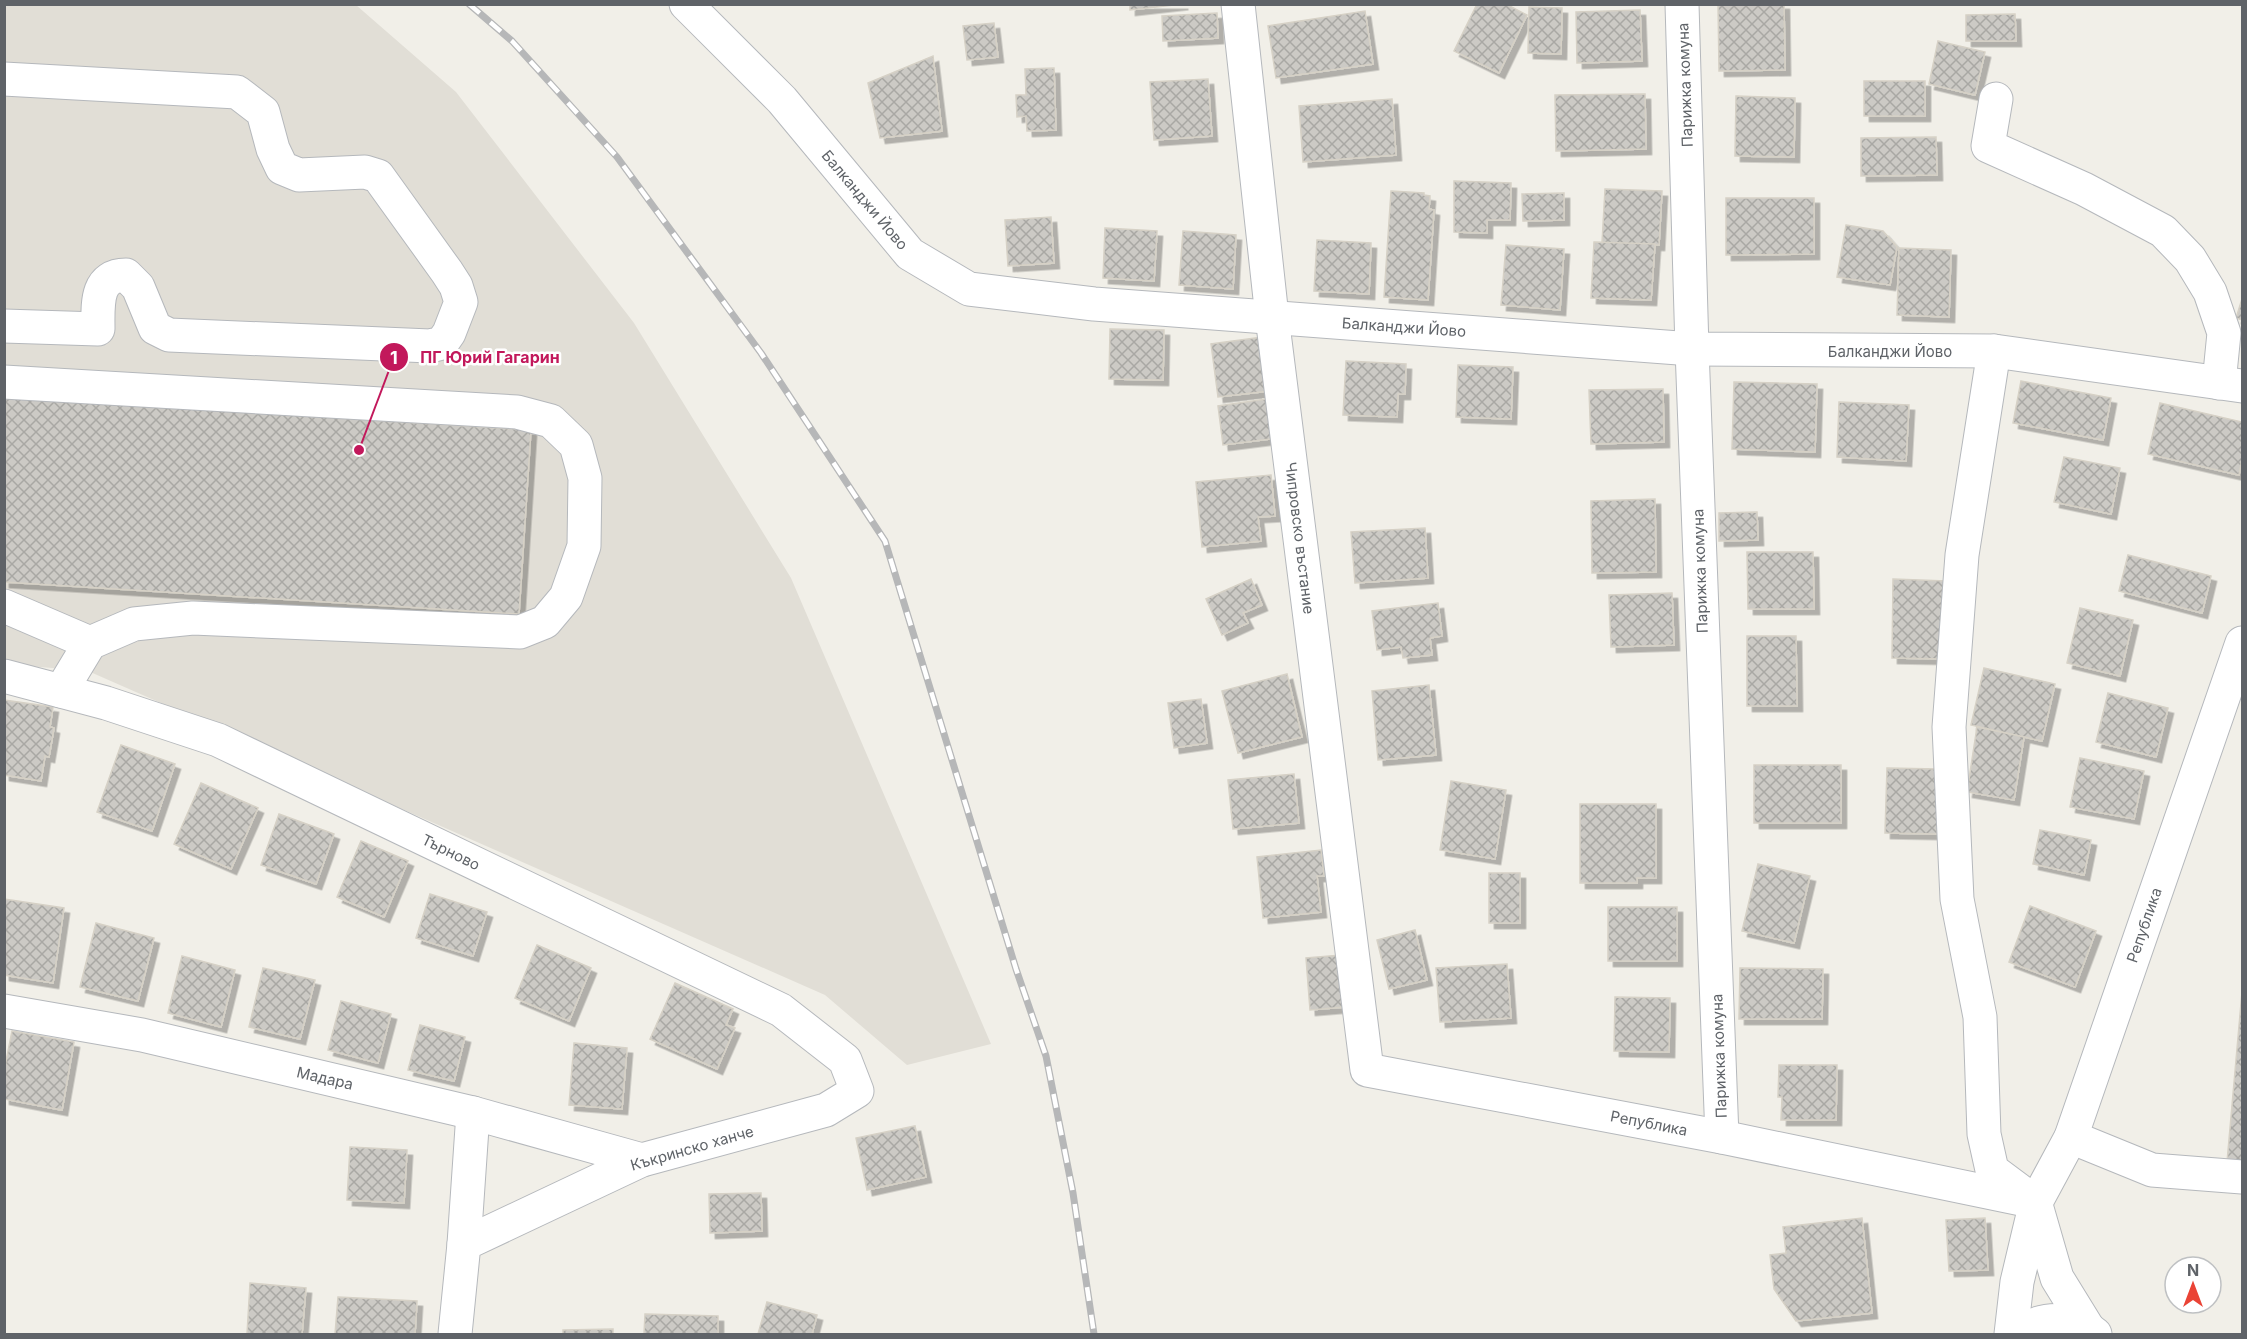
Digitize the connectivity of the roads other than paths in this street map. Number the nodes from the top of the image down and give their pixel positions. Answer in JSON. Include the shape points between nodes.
{"nodes":[{"id":1,"x":686,"y":4,"type":"edge"},
{"id":2,"x":1238,"y":4,"type":"edge"},
{"id":3,"x":1682,"y":4,"type":"edge"},
{"id":4,"x":4,"y":79,"type":"edge"},
{"id":5,"x":1996,"y":99,"type":"dead end"},
{"id":6,"x":1272,"y":317,"type":"junction"},
{"id":7,"x":4,"y":326,"type":"edge"},
{"id":8,"x":1692,"y":349,"type":"junction"},
{"id":9,"x":1994,"y":351,"type":"junction"},
{"id":10,"x":4,"y":382,"type":"edge"},
{"id":11,"x":2230,"y":384,"type":"edge"},
{"id":12,"x":4,"y":606,"type":"edge"},
{"id":13,"x":90,"y":643,"type":"junction"},
{"id":14,"x":2242,"y":643,"type":"edge"},
{"id":15,"x":4,"y":676,"type":"edge"},
{"id":16,"x":61,"y":691,"type":"junction"},
{"id":17,"x":4,"y":1011,"type":"edge"},
{"id":18,"x":1367,"y":1070,"type":"joint"},
{"id":19,"x":857,"y":1091,"type":"joint"},
{"id":20,"x":473,"y":1113,"type":"junction"},
{"id":21,"x":1722,"y":1137,"type":"junction"},
{"id":22,"x":2071,"y":1137,"type":"junction"},
{"id":23,"x":642,"y":1160,"type":"junction"},
{"id":24,"x":2242,"y":1178,"type":"edge"},
{"id":25,"x":2036,"y":1202,"type":"junction"},
{"id":26,"x":464,"y":1244,"type":"junction"},
{"id":27,"x":2092,"y":1332,"type":"edge"},
{"id":28,"x":455,"y":1335,"type":"edge"},
{"id":29,"x":2011,"y":1335,"type":"edge"},
{"id":30,"x":2019,"y":1335,"type":"edge"}],
"edges":[{"from":1,"to":6,"type":"street","name":"Балканджи Йово","via":[[782,100],[910,254],[969,289],[1094,304]]},
{"from":2,"to":6,"type":"street","name":"Чипровско въстание"},
{"from":3,"to":8,"type":"street","name":"Парижка комуна"},
{"from":4,"to":7,"type":"street","via":[[237,92],[263,112],[282,168],[299,175],[365,172],[378,176],[456,286],[461,302],[442,343],[430,346],[169,335],[155,328],[138,287],[126,274],[114,274],[99,296],[98,329]]},
{"from":5,"to":11,"type":"street","via":[[1988,147],[2084,189],[2163,231],[2190,259],[2210,292],[2224,333]]},
{"from":6,"to":8,"type":"street","name":"Балканджи Йово"},
{"from":6,"to":18,"type":"street","name":"Чипровско въстание"},
{"from":8,"to":9,"type":"street","name":"Балканджи Йово"},
{"from":8,"to":21,"type":"street","name":"Парижка комуна"},
{"from":9,"to":11,"type":"street","name":"Балканджи Йово"},
{"from":9,"to":25,"type":"street","via":[[1962,555],[1949,727],[1957,899],[1980,1017],[1984,1134],[1992,1170]]},
{"from":10,"to":13,"type":"street","via":[[517,412],[551,421],[576,445],[585,478],[584,546],[566,597],[545,622],[520,632],[193,618],[134,624]]},
{"from":12,"to":13,"type":"street"},
{"from":13,"to":16,"type":"street"},
{"from":14,"to":22,"type":"street","name":"Република"},
{"from":15,"to":16,"type":"street","name":"Търново"},
{"from":16,"to":19,"type":"street","name":"Търново","via":[[218,740],[781,1010],[845,1060]]},
{"from":17,"to":20,"type":"street","name":"Мадара","via":[[142,1035]]},
{"from":18,"to":21,"type":"street","name":"Република"},
{"from":19,"to":23,"type":"street","name":"Къкринско ханче","via":[[826,1110]]},
{"from":20,"to":23,"type":"street","name":"Мадара"},
{"from":20,"to":26,"type":"street"},
{"from":21,"to":25,"type":"street","name":"Република"},
{"from":22,"to":24,"type":"street","via":[[2152,1170]]},
{"from":22,"to":25,"type":"street","name":"Република"},
{"from":23,"to":26,"type":"street","name":"Къкринско ханче"},
{"from":25,"to":27,"type":"street","via":[[2057,1278]]},
{"from":25,"to":29,"type":"street","name":"Република","via":[[2017,1282]]},
{"from":26,"to":28,"type":"street"},
{"from":27,"to":30,"type":"street","via":[[2069,1321],[2047,1321]]}]}
